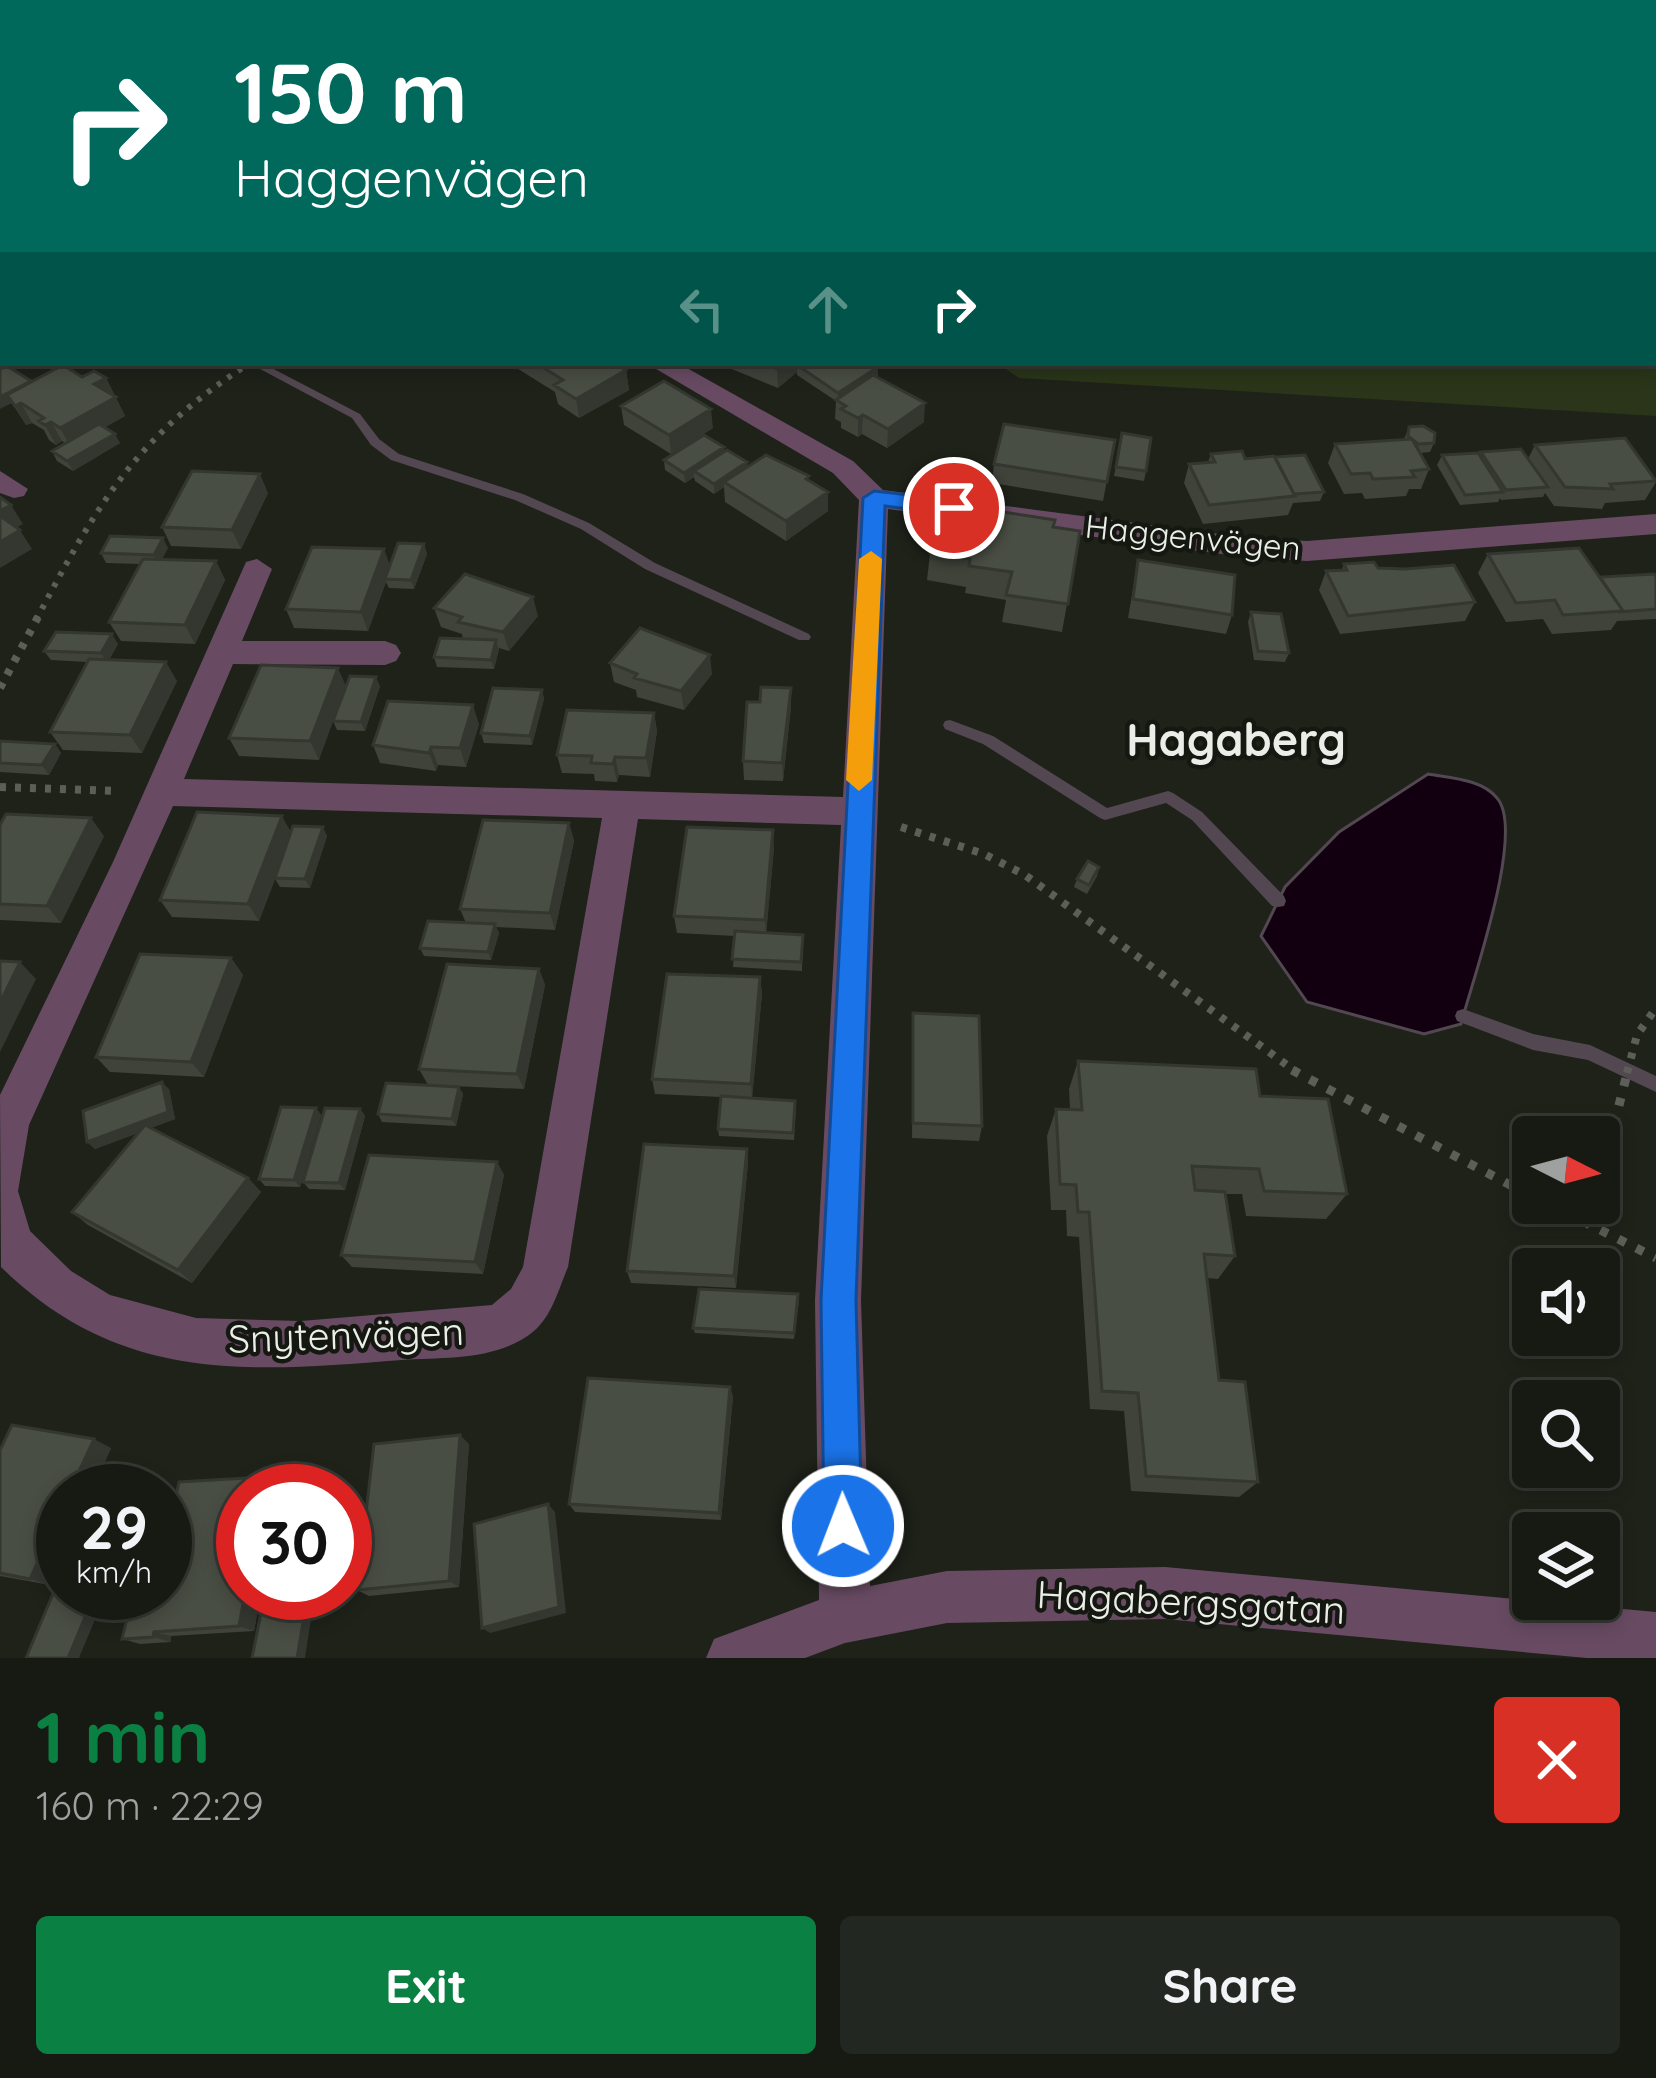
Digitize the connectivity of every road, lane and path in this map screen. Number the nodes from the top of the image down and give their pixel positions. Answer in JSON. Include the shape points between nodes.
{"nodes":[{"id":1,"x":245,"y":366,"type":"edge"},
{"id":2,"x":664,"y":366,"type":"edge"},
{"id":3,"x":874,"y":498,"type":"junction"},
{"id":4,"x":1656,"y":524,"type":"edge"},
{"id":5,"x":256,"y":569,"type":"dead end"},
{"id":6,"x":220,"y":652,"type":"junction"},
{"id":7,"x":386,"y":653,"type":"dead end"},
{"id":8,"x":0,"y":688,"type":"edge"},
{"id":9,"x":0,"y":788,"type":"edge"},
{"id":10,"x":160,"y":792,"type":"junction"},
{"id":11,"x":622,"y":806,"type":"junction"},
{"id":12,"x":857,"y":811,"type":"junction"},
{"id":13,"x":1656,"y":1008,"type":"edge"},
{"id":14,"x":1616,"y":1116,"type":"edge"},
{"id":15,"x":0,"y":1183,"type":"edge"},
{"id":16,"x":1512,"y":1185,"type":"edge"},
{"id":17,"x":0,"y":1199,"type":"edge"},
{"id":18,"x":1593,"y":1224,"type":"edge"},
{"id":19,"x":1656,"y":1258,"type":"edge"},
{"id":20,"x":845,"y":1616,"type":"junction"},
{"id":21,"x":1656,"y":1638,"type":"edge"},
{"id":22,"x":734,"y":1658,"type":"edge"}],
"edges":[{"from":1,"to":8,"type":"path","via":[[136,455]]},
{"from":2,"to":3,"type":"street","via":[[843,467]]},
{"from":3,"to":4,"type":"street","name":"Haggenvägen","via":[[1307,550]]},
{"from":3,"to":12,"type":"street"},
{"from":5,"to":6,"type":"street"},
{"from":6,"to":7,"type":"street"},
{"from":6,"to":10,"type":"street"},
{"from":9,"to":10,"type":"path"},
{"from":10,"to":11,"type":"street"},
{"from":10,"to":15,"type":"street","via":[[8,1125]]},
{"from":11,"to":12,"type":"street"},
{"from":11,"to":17,"type":"street","name":"Snytenvägen","via":[[544,1267],[518,1315],[495,1328],[338,1344],[141,1334],[65,1293],[14,1248]]},
{"from":12,"to":16,"type":"path","via":[[1025,875],[1294,1071]]},
{"from":12,"to":20,"type":"street","via":[[838,1300]]},
{"from":13,"to":14,"type":"path","via":[[1637,1035]]},
{"from":18,"to":19,"type":"path"},
{"from":20,"to":21,"type":"street","name":"Hagabergsgatan","via":[[947,1597],[1165,1593]]},
{"from":20,"to":22,"type":"street","name":"Hagabergsgatan"}]}
